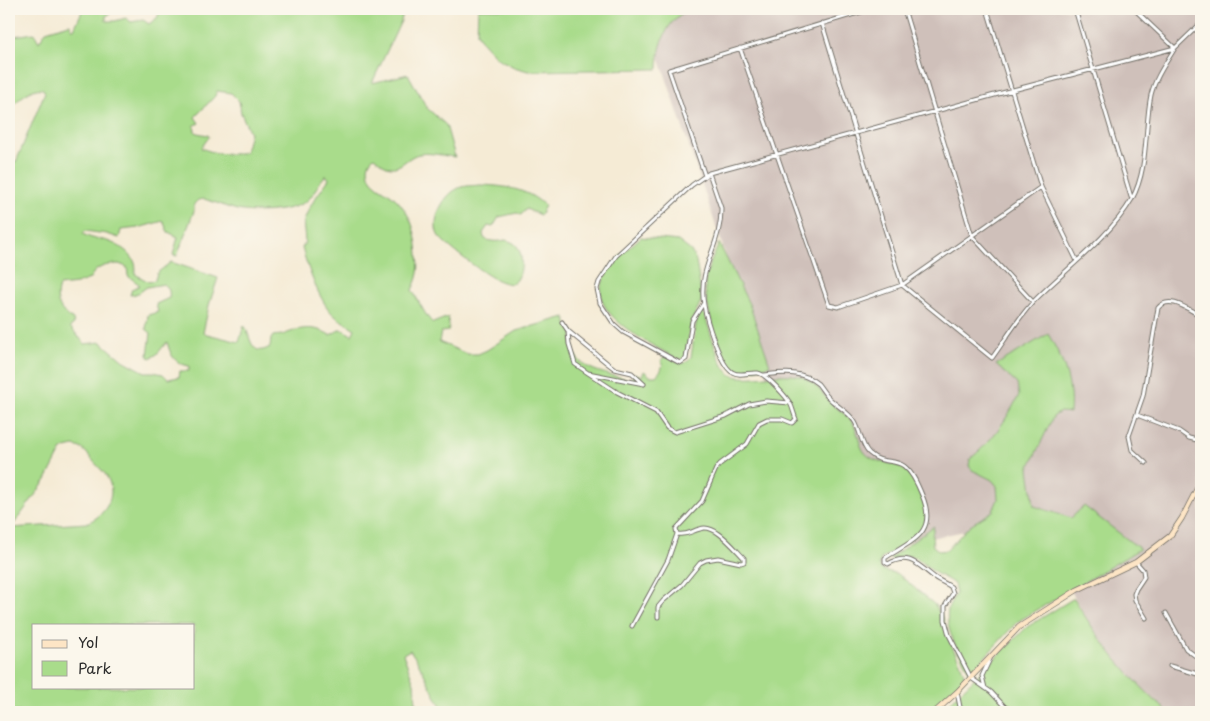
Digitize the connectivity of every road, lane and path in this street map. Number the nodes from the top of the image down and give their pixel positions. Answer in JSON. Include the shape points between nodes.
{"nodes":[{"id":1,"x":871,"y":9,"type":"edge"},
{"id":2,"x":904,"y":9,"type":"edge"},
{"id":3,"x":987,"y":9,"type":"edge"},
{"id":4,"x":1075,"y":9,"type":"edge"},
{"id":5,"x":1134,"y":9,"type":"edge"},
{"id":6,"x":822,"y":23,"type":"junction"},
{"id":7,"x":1201,"y":23,"type":"edge"},
{"id":8,"x":740,"y":48,"type":"junction"},
{"id":9,"x":1176,"y":48,"type":"junction"},
{"id":10,"x":1094,"y":70,"type":"junction"},
{"id":11,"x":1013,"y":90,"type":"junction"},
{"id":12,"x":934,"y":112,"type":"junction"},
{"id":13,"x":856,"y":133,"type":"junction"},
{"id":14,"x":777,"y":154,"type":"junction"},
{"id":15,"x":709,"y":173,"type":"junction"},
{"id":16,"x":705,"y":176,"type":"junction"},
{"id":17,"x":1042,"y":187,"type":"junction"},
{"id":18,"x":1132,"y":199,"type":"junction"},
{"id":19,"x":972,"y":236,"type":"junction"},
{"id":20,"x":1077,"y":261,"type":"junction"},
{"id":21,"x":902,"y":285,"type":"junction"},
{"id":22,"x":1033,"y":302,"type":"junction"},
{"id":23,"x":703,"y":304,"type":"junction"},
{"id":24,"x":1201,"y":316,"type":"edge"},
{"id":25,"x":562,"y":322,"type":"dead end"},
{"id":26,"x":568,"y":331,"type":"junction"},
{"id":27,"x":588,"y":373,"type":"junction"},
{"id":28,"x":763,"y":375,"type":"junction"},
{"id":29,"x":791,"y":403,"type":"junction"},
{"id":30,"x":1136,"y":415,"type":"junction"},
{"id":31,"x":1201,"y":441,"type":"edge"},
{"id":32,"x":1146,"y":463,"type":"dead end"},
{"id":33,"x":1201,"y":481,"type":"edge"},
{"id":34,"x":677,"y":534,"type":"junction"},
{"id":35,"x":1136,"y":562,"type":"junction"},
{"id":36,"x":1166,"y":613,"type":"dead end"},
{"id":37,"x":658,"y":617,"type":"dead end"},
{"id":38,"x":1146,"y":618,"type":"dead end"},
{"id":39,"x":632,"y":626,"type":"dead end"},
{"id":40,"x":990,"y":658,"type":"junction"},
{"id":41,"x":1201,"y":660,"type":"edge"},
{"id":42,"x":1170,"y":666,"type":"dead end"},
{"id":43,"x":1201,"y":675,"type":"edge"},
{"id":44,"x":971,"y":678,"type":"junction"},
{"id":45,"x":985,"y":688,"type":"junction"},
{"id":46,"x":957,"y":692,"type":"junction"},
{"id":47,"x":935,"y":712,"type":"edge"},
{"id":48,"x":961,"y":712,"type":"edge"},
{"id":49,"x":1015,"y":712,"type":"edge"}],
"edges":[{"from":1,"to":6,"type":"street"},
{"from":2,"to":12,"type":"street"},
{"from":3,"to":11,"type":"street"},
{"from":4,"to":10,"type":"street"},
{"from":5,"to":9,"type":"street"},
{"from":6,"to":8,"type":"street"},
{"from":6,"to":13,"type":"street"},
{"from":7,"to":9,"type":"street"},
{"from":8,"to":14,"type":"street"},
{"from":8,"to":16,"type":"street","via":[[669,70]]},
{"from":9,"to":10,"type":"street"},
{"from":9,"to":18,"type":"street","via":[[1151,94],[1142,168]]},
{"from":10,"to":11,"type":"street"},
{"from":10,"to":18,"type":"street"},
{"from":11,"to":12,"type":"street"},
{"from":11,"to":17,"type":"street"},
{"from":12,"to":13,"type":"street"},
{"from":12,"to":19,"type":"street"},
{"from":13,"to":14,"type":"street"},
{"from":13,"to":21,"type":"street"},
{"from":14,"to":15,"type":"street"},
{"from":14,"to":21,"type":"street","via":[[829,306]]},
{"from":15,"to":16,"type":"street"},
{"from":15,"to":23,"type":"street","via":[[721,214],[718,237],[702,280]]},
{"from":16,"to":23,"type":"street","via":[[616,256],[598,282],[597,289],[600,303],[614,324],[680,363],[686,359],[692,322]]},
{"from":17,"to":19,"type":"street"},
{"from":17,"to":20,"type":"street"},
{"from":18,"to":20,"type":"street","via":[[1114,224]]},
{"from":19,"to":21,"type":"street"},
{"from":19,"to":22,"type":"street"},
{"from":20,"to":22,"type":"street"},
{"from":21,"to":22,"type":"street","via":[[992,358]]},
{"from":23,"to":28,"type":"street","via":[[719,354],[728,369],[737,374]]},
{"from":24,"to":30,"type":"street","via":[[1170,302],[1159,306],[1143,396]]},
{"from":25,"to":26,"type":"street"},
{"from":26,"to":27,"type":"street","via":[[575,364]]},
{"from":26,"to":27,"type":"street","via":[[615,369],[632,373],[644,384]]},
{"from":27,"to":29,"type":"street","via":[[656,412],[667,428],[675,432],[726,416],[749,404],[766,401]]},
{"from":28,"to":29,"type":"street"},
{"from":28,"to":44,"type":"street","via":[[794,373],[818,384],[850,415],[865,449],[871,455],[884,462],[902,465],[915,479],[928,508],[926,527],[884,561],[888,564],[900,559],[912,561],[951,586],[953,593],[946,603],[945,620]]},
{"from":29,"to":34,"type":"street","via":[[795,421],[767,419],[760,423],[747,444],[716,469],[702,501],[676,527]]},
{"from":30,"to":31,"type":"street"},
{"from":30,"to":32,"type":"street","via":[[1129,436],[1130,445]]},
{"from":33,"to":35,"type":"street","via":[[1170,536]]},
{"from":34,"to":37,"type":"street","via":[[686,535],[709,528],[728,540],[744,561],[718,558],[700,563],[658,607]]},
{"from":34,"to":39,"type":"street","via":[[668,560]]},
{"from":35,"to":38,"type":"street","via":[[1144,577],[1136,589],[1135,600]]},
{"from":35,"to":40,"type":"street","via":[[1084,586],[1020,627]]},
{"from":36,"to":41,"type":"street","via":[[1186,649]]},
{"from":40,"to":44,"type":"street"},
{"from":40,"to":45,"type":"street","via":[[982,676]]},
{"from":42,"to":43,"type":"street"},
{"from":44,"to":45,"type":"street"},
{"from":44,"to":46,"type":"street"},
{"from":45,"to":49,"type":"street"},
{"from":46,"to":47,"type":"street"},
{"from":46,"to":48,"type":"street"}]}
